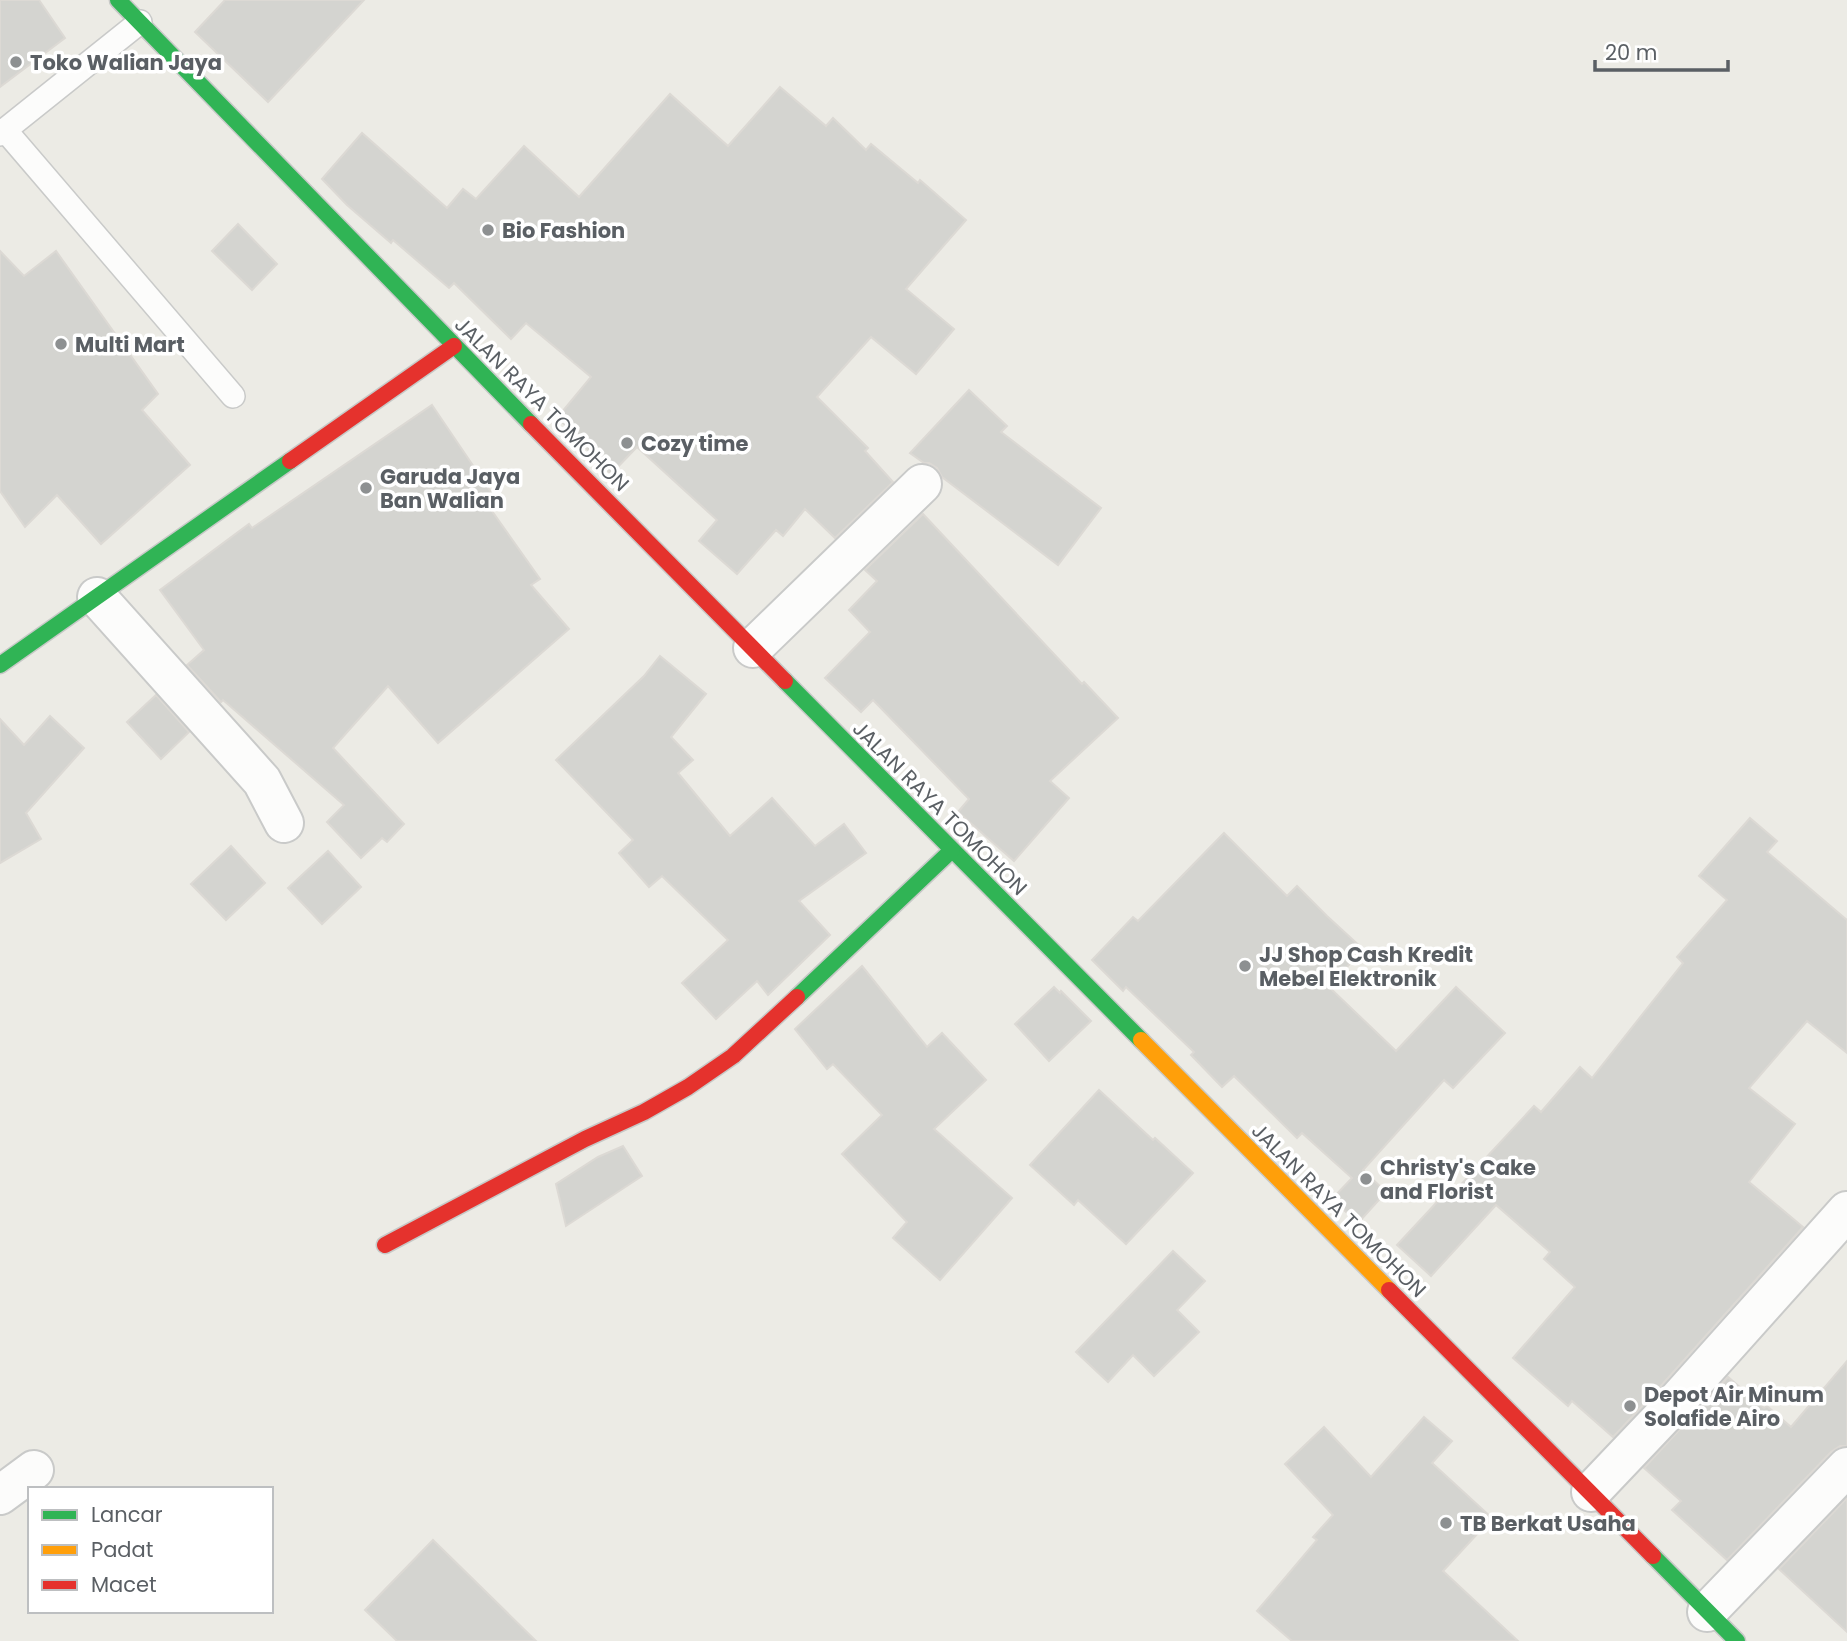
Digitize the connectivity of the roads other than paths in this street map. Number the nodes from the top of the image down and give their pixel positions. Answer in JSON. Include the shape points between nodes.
{"nodes":[{"id":1,"x":118,"y":0,"type":"edge"},
{"id":2,"x":140,"y":22,"type":"junction"},
{"id":3,"x":2,"y":132,"type":"edge"},
{"id":4,"x":454,"y":346,"type":"junction"},
{"id":5,"x":233,"y":396,"type":"dead end"},
{"id":6,"x":922,"y":484,"type":"dead end"},
{"id":7,"x":97,"y":597,"type":"junction"},
{"id":8,"x":753,"y":648,"type":"junction"},
{"id":9,"x":0,"y":665,"type":"edge"},
{"id":10,"x":284,"y":823,"type":"dead end"},
{"id":11,"x":952,"y":850,"type":"junction"},
{"id":12,"x":1847,"y":1211,"type":"edge"},
{"id":13,"x":385,"y":1245,"type":"dead end"},
{"id":14,"x":1847,"y":1467,"type":"edge"},
{"id":15,"x":34,"y":1470,"type":"dead end"},
{"id":16,"x":1591,"y":1492,"type":"junction"},
{"id":17,"x":0,"y":1495,"type":"edge"},
{"id":18,"x":1707,"y":1612,"type":"junction"},
{"id":19,"x":1737,"y":1641,"type":"edge"}],
"edges":[{"from":1,"to":2,"type":"main road","name":"JALAN RAYA TOMOHON"},
{"from":2,"to":3,"type":"lane"},
{"from":2,"to":4,"type":"main road","name":"JALAN RAYA TOMOHON"},
{"from":3,"to":5,"type":"lane"},
{"from":4,"to":7,"type":"main road"},
{"from":4,"to":8,"type":"main road","name":"JALAN RAYA TOMOHON"},
{"from":6,"to":8,"type":"street"},
{"from":7,"to":9,"type":"main road"},
{"from":7,"to":10,"type":"street","via":[[262,781]]},
{"from":8,"to":11,"type":"main road","name":"JALAN RAYA TOMOHON"},
{"from":11,"to":13,"type":"main road","via":[[733,1056],[644,1112]]},
{"from":11,"to":16,"type":"main road","name":"JALAN RAYA TOMOHON"},
{"from":12,"to":16,"type":"street"},
{"from":14,"to":18,"type":"street"},
{"from":15,"to":17,"type":"street"},
{"from":16,"to":18,"type":"main road","name":"JALAN RAYA TOMOHON"},
{"from":18,"to":19,"type":"main road","name":"JALAN RAYA TOMOHON"}]}
